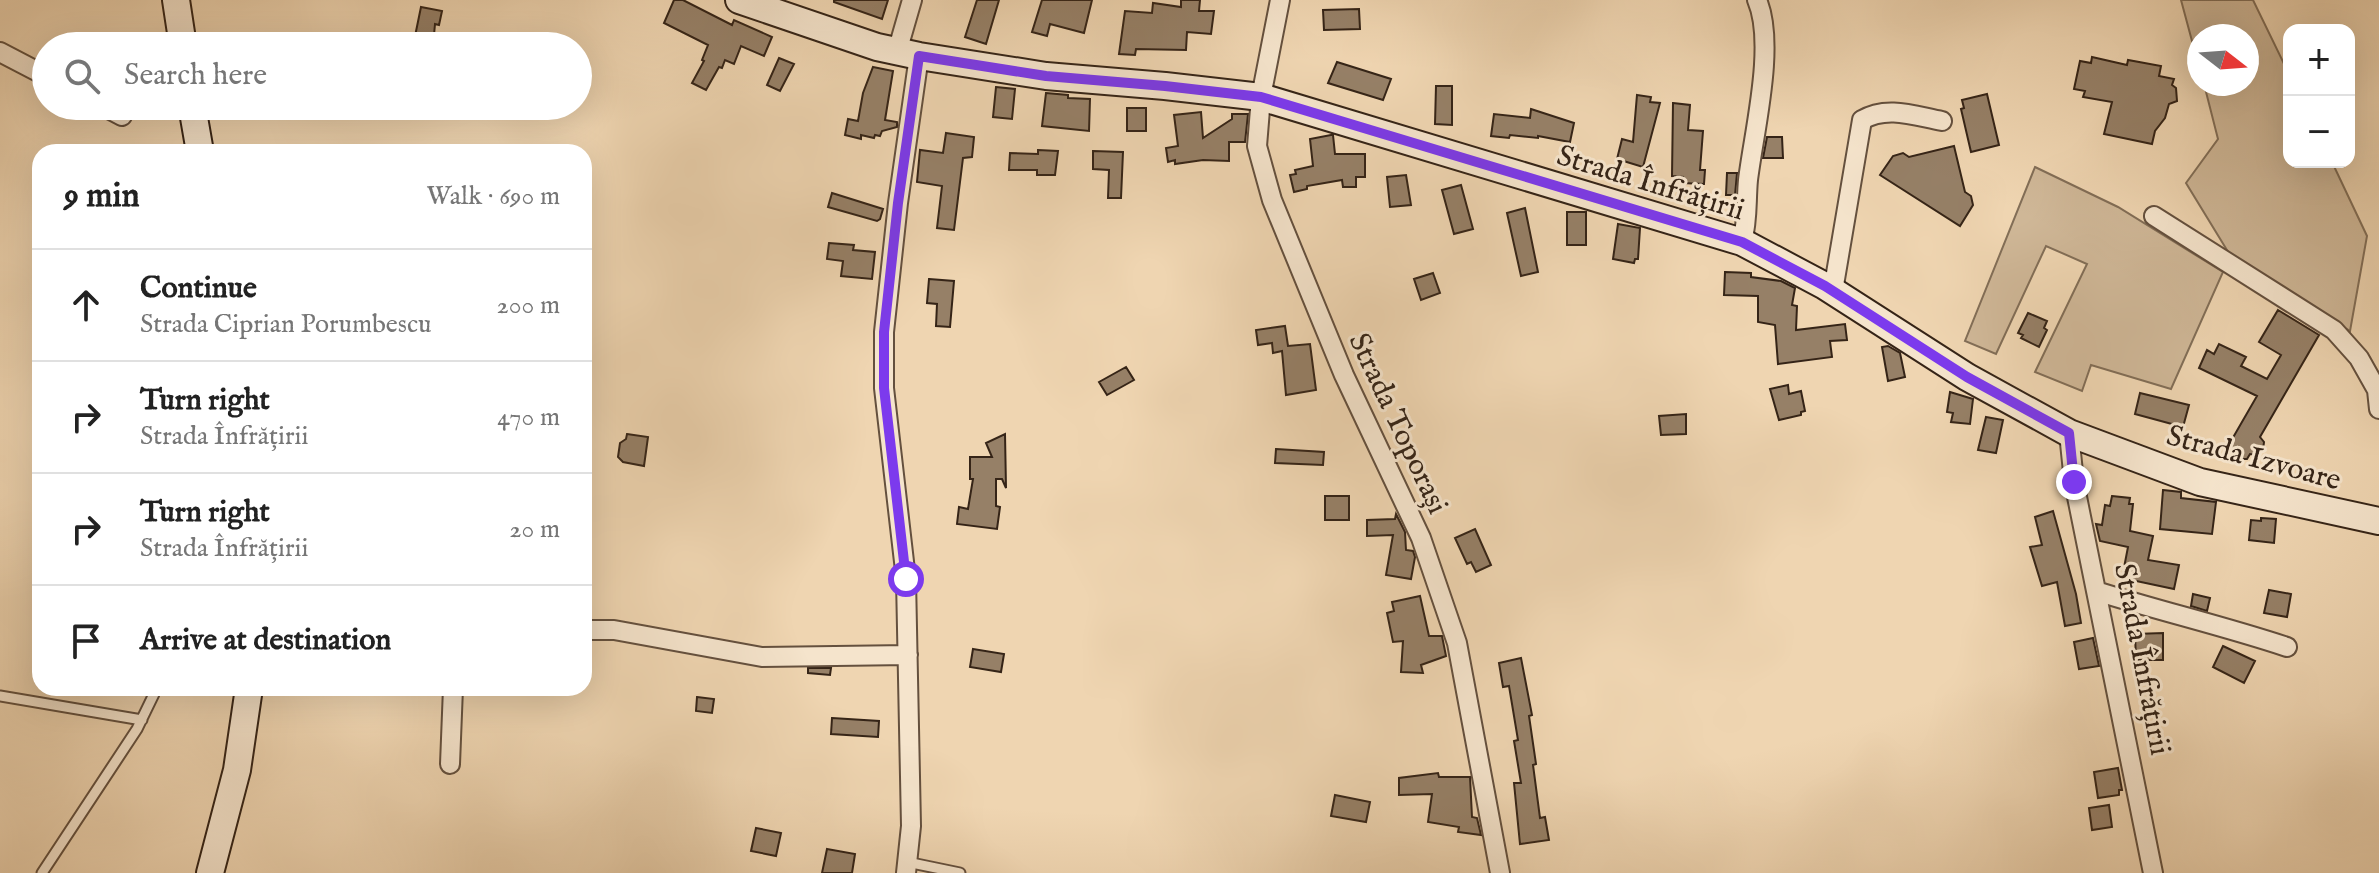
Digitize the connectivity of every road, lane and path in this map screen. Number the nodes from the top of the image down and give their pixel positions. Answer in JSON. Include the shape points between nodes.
{"nodes":[{"id":1,"x":176,"y":0,"type":"edge"},
{"id":2,"x":739,"y":0,"type":"edge"},
{"id":3,"x":912,"y":0,"type":"edge"},
{"id":4,"x":1280,"y":0,"type":"edge"},
{"id":5,"x":1757,"y":0,"type":"edge"},
{"id":6,"x":181,"y":32,"type":"edge"},
{"id":7,"x":0,"y":52,"type":"edge"},
{"id":8,"x":908,"y":54,"type":"junction"},
{"id":9,"x":32,"y":69,"type":"edge"},
{"id":10,"x":1261,"y":97,"type":"junction"},
{"id":11,"x":194,"y":120,"type":"edge"},
{"id":12,"x":1942,"y":121,"type":"dead end"},
{"id":13,"x":199,"y":144,"type":"edge"},
{"id":14,"x":2154,"y":216,"type":"dead end"},
{"id":15,"x":1742,"y":242,"type":"junction"},
{"id":16,"x":1833,"y":291,"type":"junction"},
{"id":17,"x":2379,"y":409,"type":"edge"},
{"id":18,"x":2069,"y":433,"type":"junction"},
{"id":19,"x":2379,"y":521,"type":"edge"},
{"id":20,"x":2096,"y":591,"type":"junction"},
{"id":21,"x":592,"y":630,"type":"edge"},
{"id":22,"x":2287,"y":647,"type":"dead end"},
{"id":23,"x":908,"y":655,"type":"junction"},
{"id":24,"x":0,"y":696,"type":"edge"},
{"id":25,"x":153,"y":696,"type":"edge"},
{"id":26,"x":248,"y":696,"type":"edge"},
{"id":27,"x":453,"y":696,"type":"edge"},
{"id":28,"x":142,"y":720,"type":"junction"},
{"id":29,"x":450,"y":764,"type":"dead end"},
{"id":30,"x":907,"y":867,"type":"edge"},
{"id":31,"x":42,"y":873,"type":"edge"},
{"id":32,"x":210,"y":873,"type":"edge"},
{"id":33,"x":960,"y":873,"type":"edge"},
{"id":34,"x":1500,"y":873,"type":"edge"},
{"id":35,"x":2153,"y":873,"type":"edge"}],
"edges":[{"from":1,"to":6,"type":"main road"},
{"from":2,"to":8,"type":"main road","name":"Strada Înfrățirii"},
{"from":3,"to":8,"type":"street"},
{"from":4,"to":10,"type":"street","name":"Strada Toporași"},
{"from":5,"to":15,"type":"street","via":[[1764,24],[1762,73]]},
{"from":7,"to":9,"type":"street"},
{"from":8,"to":10,"type":"main road","name":"Strada Înfrățirii","via":[[1046,76]]},
{"from":8,"to":23,"type":"street","via":[[884,332],[884,388],[902,526]]},
{"from":10,"to":15,"type":"main road","name":"Strada Înfrățirii"},
{"from":10,"to":34,"type":"street","name":"Strada Toporași","via":[[1257,146],[1272,200],[1344,375],[1421,538],[1457,643]]},
{"from":11,"to":13,"type":"main road"},
{"from":12,"to":16,"type":"street","via":[[1886,111],[1862,120]]},
{"from":14,"to":17,"type":"street","via":[[2334,330],[2359,358],[2377,390]]},
{"from":15,"to":16,"type":"main road","name":"Strada Înfrățirii"},
{"from":16,"to":18,"type":"main road","name":"Strada Înfrățirii","via":[[1967,377]]},
{"from":18,"to":19,"type":"main road","name":"Strada Izvoare","via":[[2200,482]]},
{"from":18,"to":20,"type":"street","name":"Strada Înfrățirii"},
{"from":20,"to":22,"type":"street"},
{"from":20,"to":35,"type":"street","name":"Strada Înfrățirii"},
{"from":21,"to":23,"type":"street","via":[[762,657]]},
{"from":23,"to":30,"type":"street"},
{"from":24,"to":28,"type":"lane"},
{"from":25,"to":28,"type":"lane"},
{"from":26,"to":32,"type":"main road","via":[[237,770]]},
{"from":27,"to":29,"type":"street"},
{"from":28,"to":31,"type":"lane"},
{"from":30,"to":33,"type":"lane"}]}
